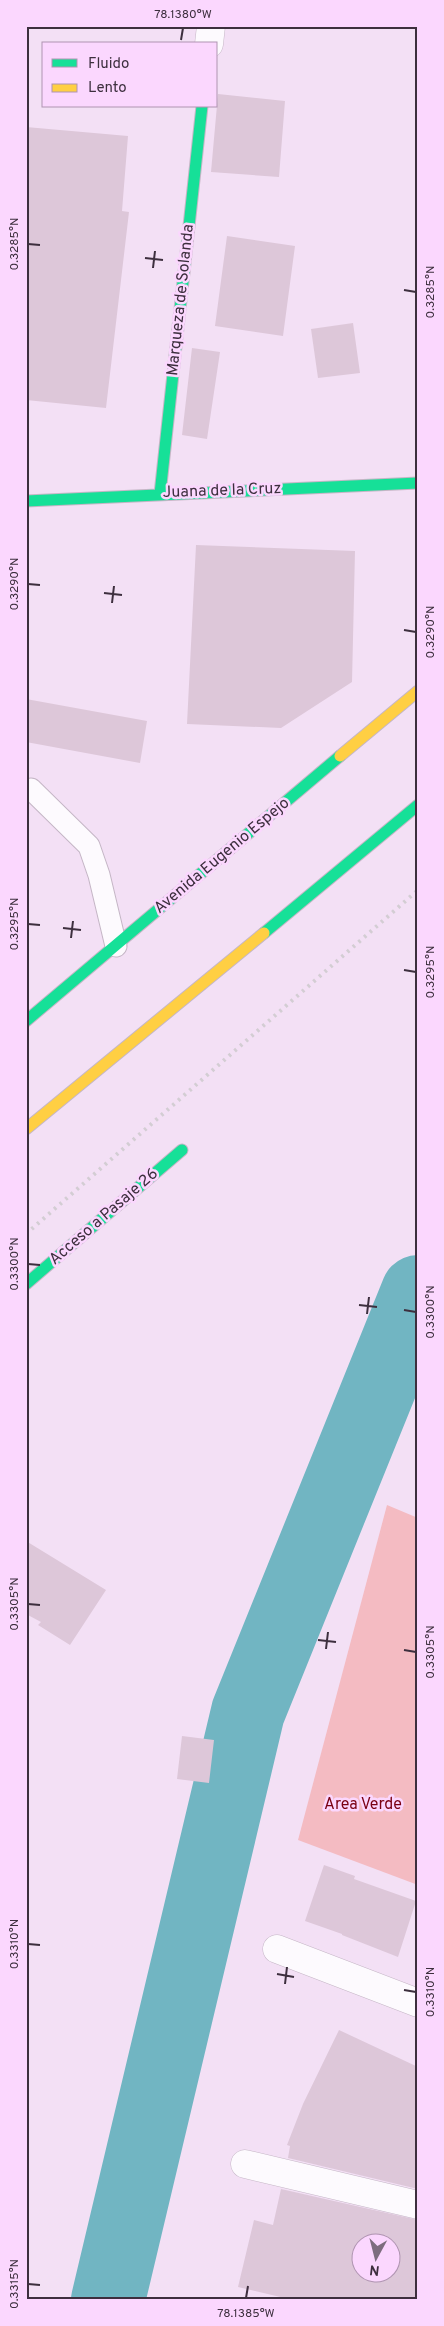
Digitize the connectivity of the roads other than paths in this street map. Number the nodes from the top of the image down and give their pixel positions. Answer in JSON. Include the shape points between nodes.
{"nodes":[{"id":1,"x":211,"y":26,"type":"edge"},
{"id":2,"x":209,"y":42,"type":"edge"},
{"id":3,"x":202,"y":108,"type":"edge"},
{"id":4,"x":418,"y":483,"type":"edge"},
{"id":5,"x":160,"y":494,"type":"junction"},
{"id":6,"x":26,"y":501,"type":"edge"},
{"id":7,"x":418,"y":691,"type":"edge"},
{"id":8,"x":31,"y":789,"type":"dead end"},
{"id":9,"x":418,"y":805,"type":"edge"},
{"id":10,"x":116,"y":946,"type":"junction"},
{"id":11,"x":26,"y":1021,"type":"edge"},
{"id":12,"x":26,"y":1129,"type":"edge"},
{"id":13,"x":182,"y":1150,"type":"dead end"},
{"id":14,"x":26,"y":1284,"type":"edge"},
{"id":15,"x":277,"y":1949,"type":"dead end"},
{"id":16,"x":418,"y":2002,"type":"edge"},
{"id":17,"x":245,"y":2164,"type":"dead end"},
{"id":18,"x":418,"y":2205,"type":"edge"}],
"edges":[{"from":1,"to":2,"type":"street"},
{"from":3,"to":5,"type":"main road","name":"Marqueza de Solanda"},
{"from":4,"to":5,"type":"main road","name":"Juana de la Cruz"},
{"from":5,"to":6,"type":"main road","name":"Juana de la Cruz"},
{"from":7,"to":10,"type":"main road","name":"Avenida Eugenio Espejo"},
{"from":8,"to":10,"type":"lane","via":[[89,846]]},
{"from":9,"to":12,"type":"main road"},
{"from":10,"to":11,"type":"main road","name":"Avenida Eugenio Espejo"},
{"from":13,"to":14,"type":"main road","name":"Acceso a Pasaje 26"},
{"from":15,"to":16,"type":"street"},
{"from":17,"to":18,"type":"street"}]}
